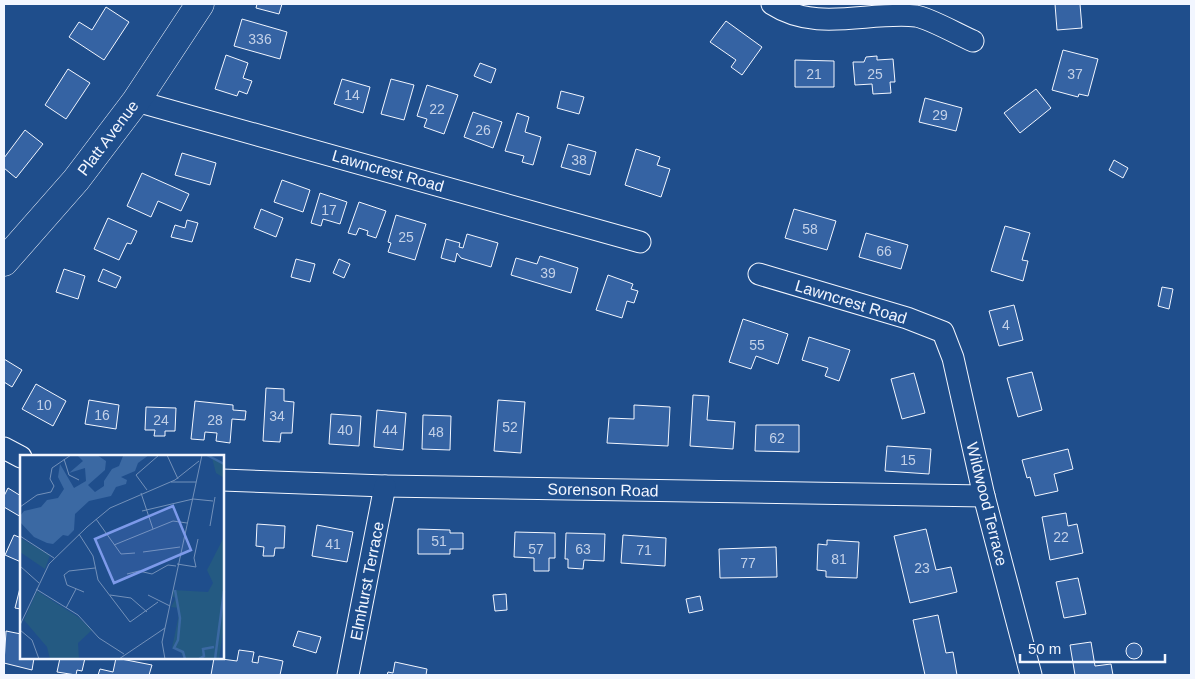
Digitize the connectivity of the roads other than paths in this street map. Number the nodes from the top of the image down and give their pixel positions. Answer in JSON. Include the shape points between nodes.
{"nodes":[{"id":1,"x":200,"y":4,"type":"edge"},
{"id":2,"x":772,"y":4,"type":"edge"},
{"id":3,"x":973,"y":41,"type":"dead end"},
{"id":4,"x":136,"y":101,"type":"junction"},
{"id":5,"x":640,"y":242,"type":"dead end"},
{"id":6,"x":4,"y":262,"type":"edge"},
{"id":7,"x":759,"y":274,"type":"dead end"},
{"id":8,"x":943,"y":332,"type":"joint"},
{"id":9,"x":4,"y":448,"type":"edge"},
{"id":10,"x":20,"y":456,"type":"edge"},
{"id":11,"x":224,"y":480,"type":"edge"},
{"id":12,"x":385,"y":486,"type":"junction"},
{"id":13,"x":984,"y":496,"type":"junction"},
{"id":14,"x":348,"y":675,"type":"edge"},
{"id":15,"x":1031,"y":675,"type":"edge"}],
"edges":[{"from":1,"to":4,"type":"main road","name":"Platt Avenue"},
{"from":2,"to":3,"type":"street","via":[[800,16],[820,20],[917,16]]},
{"from":4,"to":5,"type":"street","name":"Lawncrest Road"},
{"from":4,"to":6,"type":"main road","name":"Platt Avenue","via":[[76,180]]},
{"from":7,"to":8,"type":"street","name":"Lawncrest Road","via":[[907,318]]},
{"from":8,"to":13,"type":"street","name":"Wildwood Terrace","via":[[953,358]]},
{"from":9,"to":10,"type":"street"},
{"from":11,"to":12,"type":"street","name":"Sorenson Road"},
{"from":12,"to":13,"type":"street","name":"Sorenson Road"},
{"from":12,"to":14,"type":"street","name":"Elmhurst Terrace"},
{"from":13,"to":15,"type":"street","name":"Wildwood Terrace"}]}
